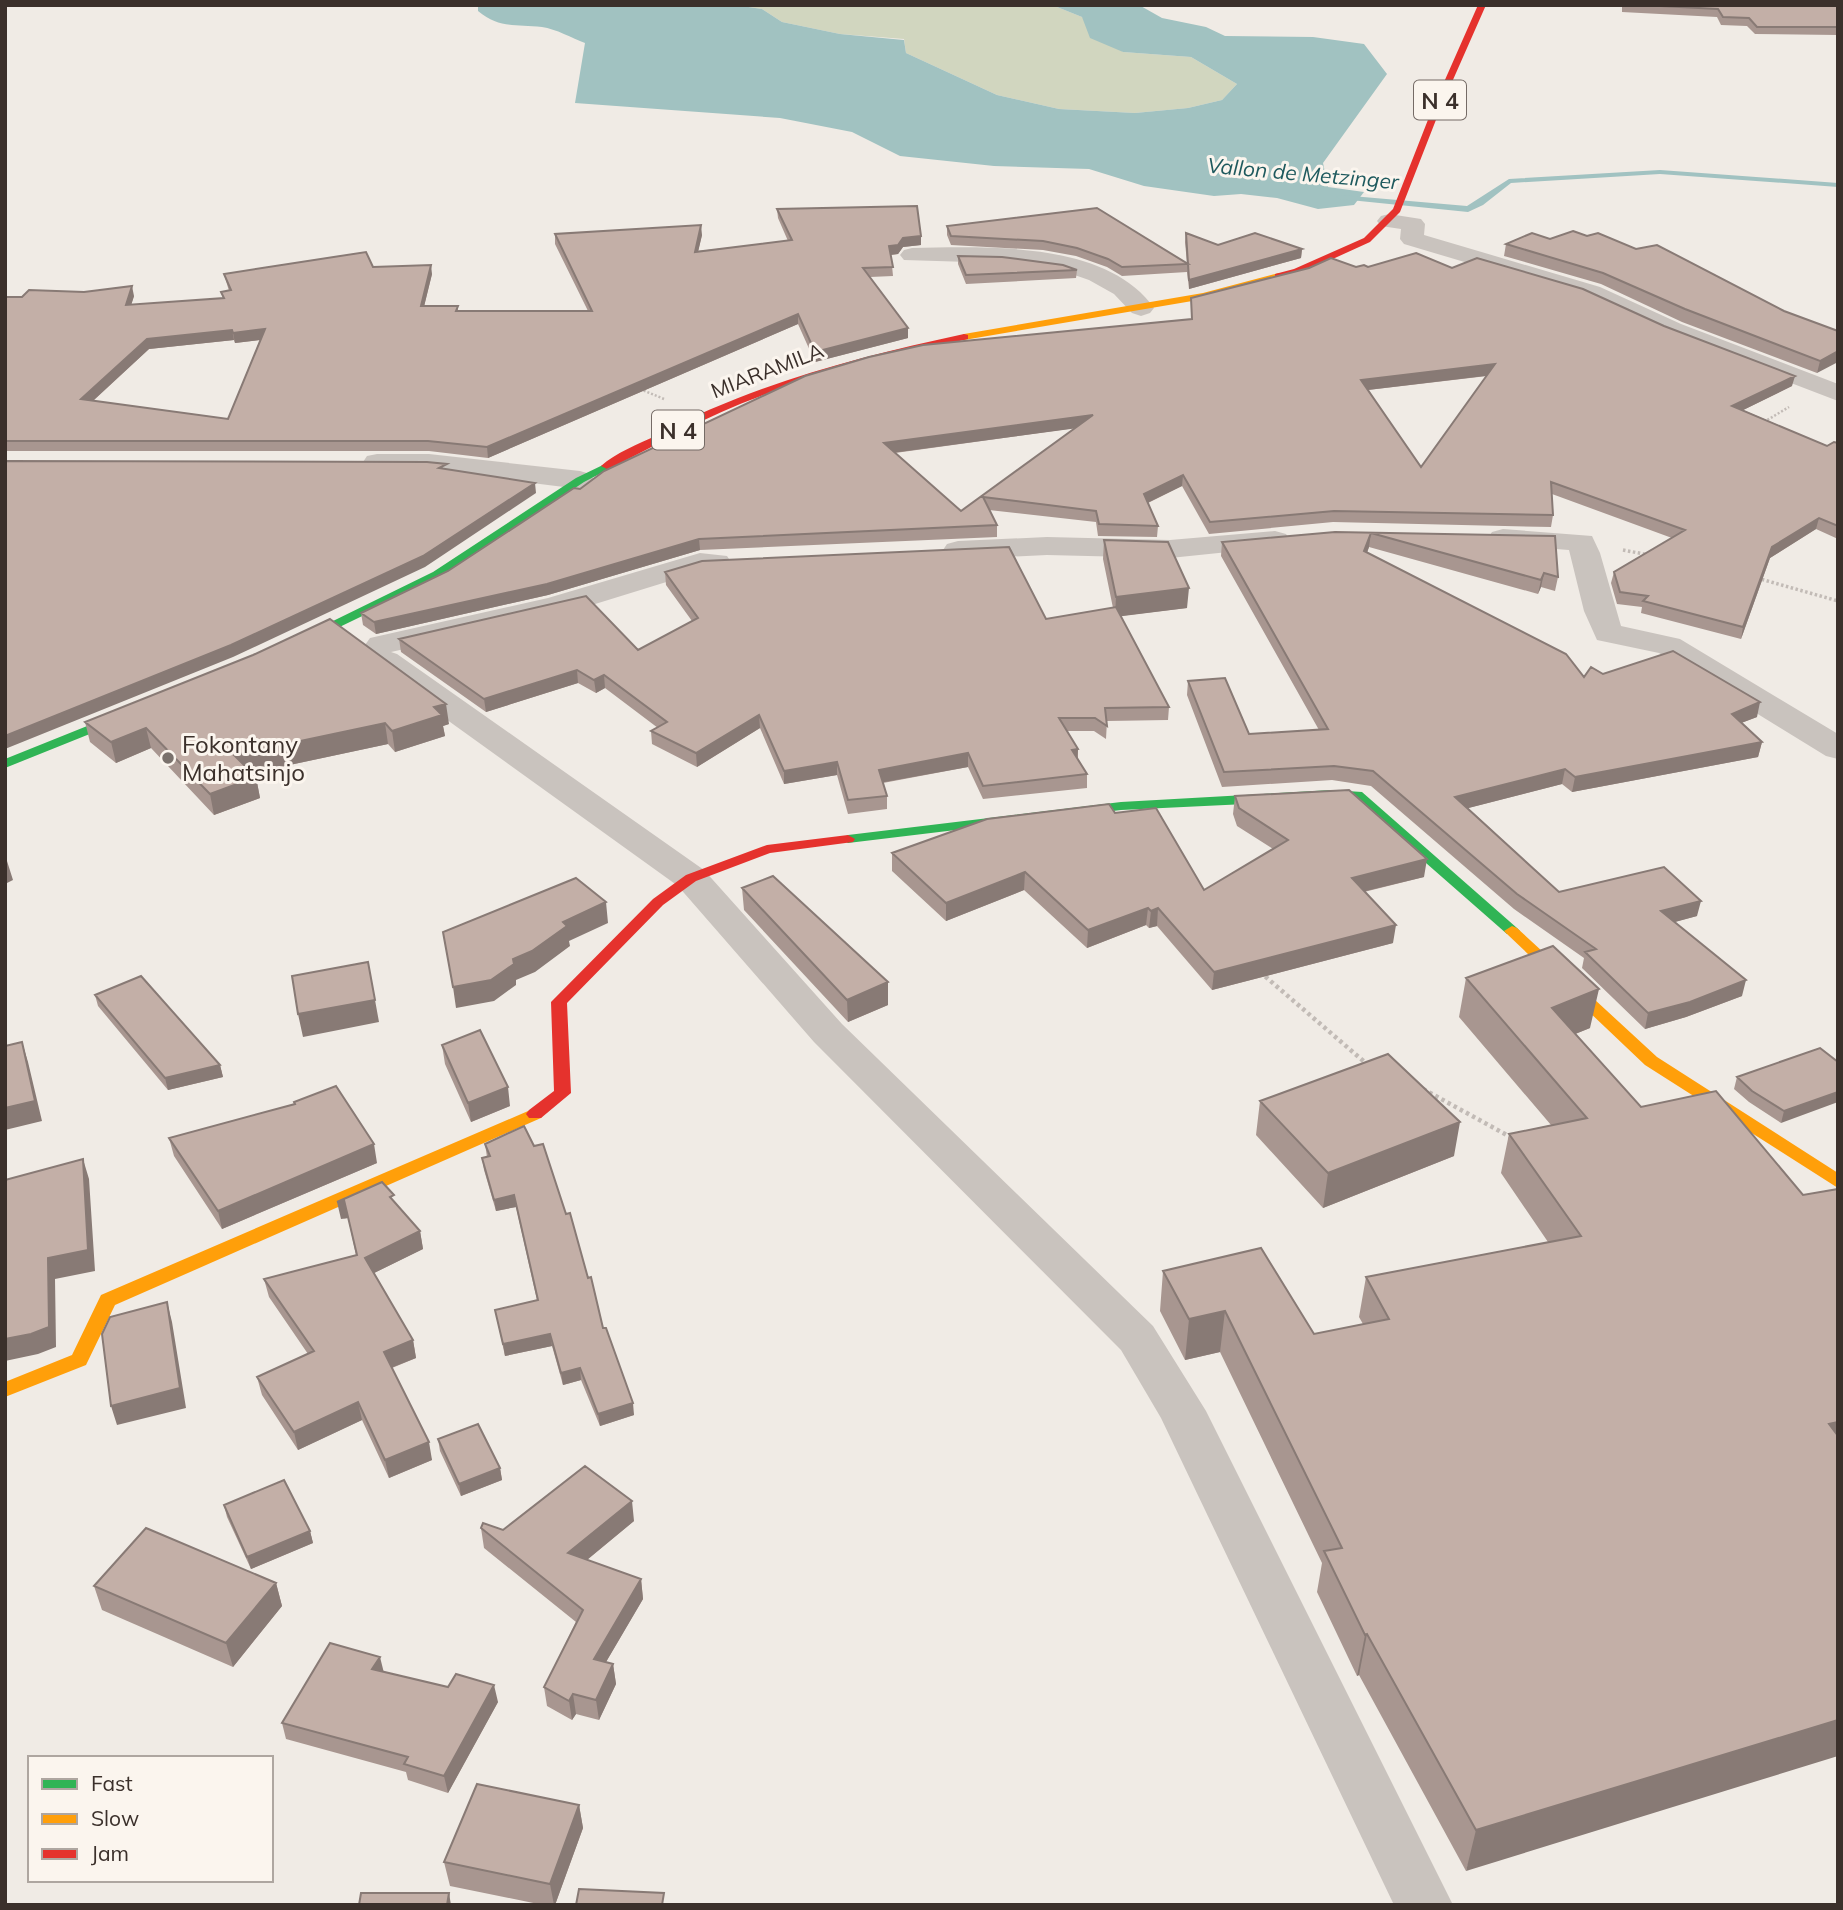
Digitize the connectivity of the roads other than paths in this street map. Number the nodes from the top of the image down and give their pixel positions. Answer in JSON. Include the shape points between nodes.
{"nodes":[{"id":1,"x":1482,"y":5,"type":"edge"},
{"id":2,"x":1390,"y":219,"type":"junction"},
{"id":3,"x":912,"y":255,"type":"dead end"},
{"id":4,"x":1141,"y":308,"type":"junction"},
{"id":5,"x":1831,"y":390,"type":"edge"},
{"id":6,"x":346,"y":462,"type":"edge"},
{"id":7,"x":580,"y":480,"type":"junction"},
{"id":8,"x":1306,"y":537,"type":"edge"},
{"id":9,"x":1472,"y":537,"type":"edge"},
{"id":10,"x":936,"y":551,"type":"edge"},
{"id":11,"x":742,"y":560,"type":"edge"},
{"id":12,"x":353,"y":636,"type":"junction"},
{"id":13,"x":269,"y":655,"type":"edge"},
{"id":14,"x":157,"y":702,"type":"edge"},
{"id":15,"x":1838,"y":749,"type":"edge"},
{"id":16,"x":5,"y":764,"type":"edge"},
{"id":17,"x":691,"y":878,"type":"junction"},
{"id":18,"x":1831,"y":1172,"type":"edge"},
{"id":19,"x":5,"y":1390,"type":"edge"},
{"id":20,"x":1424,"y":1905,"type":"edge"}],
"edges":[{"from":1,"to":2,"type":"main road","number":"N 4"},
{"from":2,"to":4,"type":"main road","name":"MIARAMILA","number":"N 4","via":[[1367,240],[1298,271]]},
{"from":2,"to":5,"type":"street","via":[[1413,224],[1412,239],[1591,292],[1672,329]]},
{"from":3,"to":4,"type":"street","via":[[1062,263],[1115,283]]},
{"from":4,"to":7,"type":"main road","name":"MIARAMILA","number":"N 4","via":[[980,332],[795,379],[703,417]]},
{"from":6,"to":7,"type":"street","via":[[429,462]]},
{"from":7,"to":12,"type":"main road","name":"MIARAMILA","number":"N 4"},
{"from":8,"to":10,"type":"street","via":[[1170,549],[1046,546]]},
{"from":9,"to":15,"type":"street","via":[[1581,542],[1608,634],[1669,646]]},
{"from":11,"to":12,"type":"street","via":[[701,562],[555,606],[440,630]]},
{"from":12,"to":13,"type":"main road","name":"MIARAMILA","number":"N 4"},
{"from":12,"to":17,"type":"street"},
{"from":14,"to":16,"type":"main road"},
{"from":17,"to":18,"type":"main road","via":[[781,847],[1121,806],[1357,795],[1556,969],[1651,1061]]},
{"from":17,"to":19,"type":"main road","via":[[658,902],[559,1002],[563,1093],[538,1113],[108,1300],[79,1360]]},
{"from":17,"to":20,"type":"street","via":[[828,1033],[1137,1338],[1182,1411]]}]}
